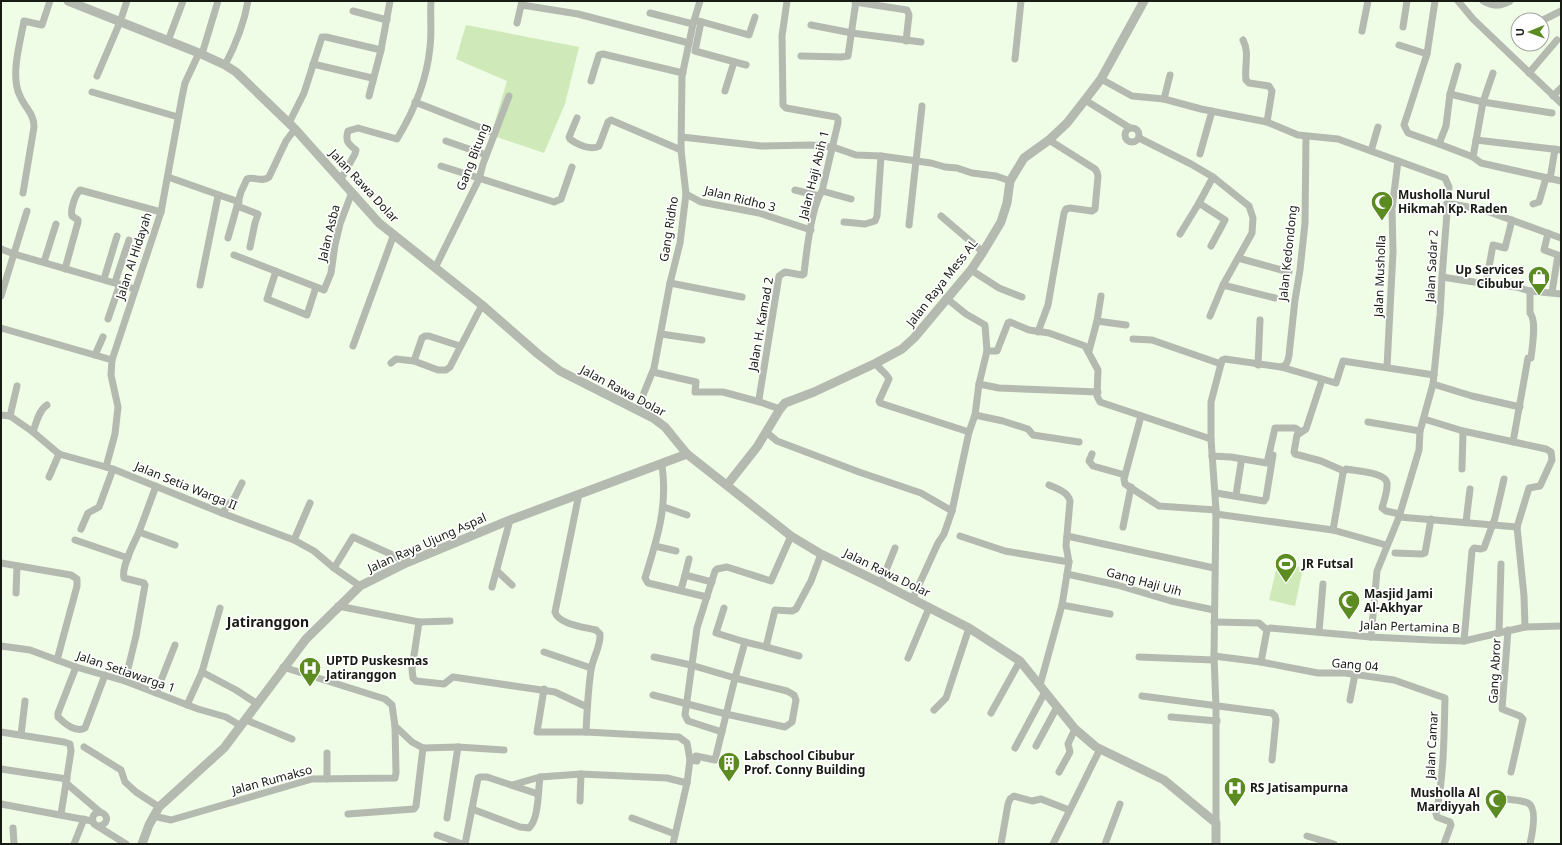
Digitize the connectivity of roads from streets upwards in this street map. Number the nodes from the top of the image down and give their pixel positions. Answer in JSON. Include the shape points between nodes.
{"nodes":[{"id":1,"x":50,"y":1,"type":"edge"},
{"id":2,"x":127,"y":1,"type":"edge"},
{"id":3,"x":183,"y":1,"type":"edge"},
{"id":4,"x":218,"y":1,"type":"edge"},
{"id":5,"x":248,"y":1,"type":"edge"},
{"id":6,"x":390,"y":1,"type":"edge"},
{"id":7,"x":430,"y":1,"type":"edge"},
{"id":8,"x":700,"y":1,"type":"edge"},
{"id":9,"x":787,"y":1,"type":"edge"},
{"id":10,"x":1021,"y":1,"type":"edge"},
{"id":11,"x":1144,"y":1,"type":"edge"},
{"id":12,"x":1368,"y":1,"type":"edge"},
{"id":13,"x":1407,"y":1,"type":"edge"},
{"id":14,"x":1435,"y":1,"type":"edge"},
{"id":15,"x":1458,"y":1,"type":"edge"},
{"id":16,"x":1483,"y":1,"type":"edge"},
{"id":17,"x":1510,"y":1,"type":"edge"},
{"id":18,"x":74,"y":2,"type":"edge"},
{"id":19,"x":856,"y":2,"type":"edge"},
{"id":20,"x":522,"y":3,"type":"edge"},
{"id":21,"x":353,"y":11,"type":"dead end"},
{"id":22,"x":1561,"y":11,"type":"edge"},
{"id":23,"x":650,"y":13,"type":"dead end"},
{"id":24,"x":1550,"y":16,"type":"edge"},
{"id":25,"x":755,"y":17,"type":"dead end"},
{"id":26,"x":387,"y":20,"type":"junction"},
{"id":27,"x":120,"y":22,"type":"junction"},
{"id":28,"x":696,"y":22,"type":"junction"},
{"id":29,"x":517,"y":23,"type":"dead end"},
{"id":30,"x":811,"y":25,"type":"dead end"},
{"id":31,"x":1403,"y":27,"type":"dead end"},
{"id":32,"x":1362,"y":31,"type":"dead end"},
{"id":33,"x":852,"y":33,"type":"junction"},
{"id":34,"x":168,"y":40,"type":"junction"},
{"id":35,"x":1243,"y":40,"type":"dead end"},
{"id":36,"x":1557,"y":40,"type":"dead end"},
{"id":37,"x":906,"y":41,"type":"junction"},
{"id":38,"x":921,"y":42,"type":"dead end"},
{"id":39,"x":689,"y":43,"type":"junction"},
{"id":40,"x":1399,"y":45,"type":"dead end"},
{"id":41,"x":381,"y":50,"type":"junction"},
{"id":42,"x":200,"y":54,"type":"junction"},
{"id":43,"x":1427,"y":54,"type":"junction"},
{"id":44,"x":801,"y":56,"type":"dead end"},
{"id":45,"x":1015,"y":59,"type":"dead end"},
{"id":46,"x":734,"y":62,"type":"junction"},
{"id":47,"x":313,"y":64,"type":"junction"},
{"id":48,"x":225,"y":65,"type":"junction"},
{"id":49,"x":746,"y":65,"type":"dead end"},
{"id":50,"x":1458,"y":66,"type":"dead end"},
{"id":51,"x":683,"y":73,"type":"junction"},
{"id":52,"x":1493,"y":73,"type":"dead end"},
{"id":53,"x":1529,"y":73,"type":"junction"},
{"id":54,"x":1170,"y":75,"type":"dead end"},
{"id":55,"x":97,"y":76,"type":"dead end"},
{"id":56,"x":372,"y":78,"type":"junction"},
{"id":57,"x":1101,"y":79,"type":"junction"},
{"id":58,"x":591,"y":81,"type":"dead end"},
{"id":59,"x":1561,"y":88,"type":"edge"},
{"id":60,"x":725,"y":91,"type":"dead end"},
{"id":61,"x":92,"y":92,"type":"dead end"},
{"id":62,"x":1450,"y":94,"type":"junction"},
{"id":63,"x":369,"y":96,"type":"dead end"},
{"id":64,"x":509,"y":96,"type":"dead end"},
{"id":65,"x":1553,"y":96,"type":"junction"},
{"id":66,"x":1164,"y":99,"type":"junction"},
{"id":67,"x":1085,"y":100,"type":"junction"},
{"id":68,"x":415,"y":102,"type":"junction"},
{"id":69,"x":1483,"y":102,"type":"junction"},
{"id":70,"x":1561,"y":103,"type":"edge"},
{"id":71,"x":922,"y":106,"type":"dead end"},
{"id":72,"x":1212,"y":111,"type":"junction"},
{"id":73,"x":1552,"y":113,"type":"dead end"},
{"id":74,"x":178,"y":117,"type":"junction"},
{"id":75,"x":576,"y":118,"type":"dead end"},
{"id":76,"x":1267,"y":122,"type":"junction"},
{"id":77,"x":292,"y":126,"type":"junction"},
{"id":78,"x":1378,"y":127,"type":"dead end"},
{"id":79,"x":1130,"y":128,"type":"junction"},
{"id":80,"x":494,"y":133,"type":"junction"},
{"id":81,"x":1306,"y":137,"type":"junction"},
{"id":82,"x":682,"y":138,"type":"junction"},
{"id":83,"x":1139,"y":138,"type":"junction"},
{"id":84,"x":1049,"y":140,"type":"junction"},
{"id":85,"x":1476,"y":140,"type":"junction"},
{"id":86,"x":446,"y":141,"type":"dead end"},
{"id":87,"x":1439,"y":144,"type":"junction"},
{"id":88,"x":833,"y":147,"type":"junction"},
{"id":89,"x":1558,"y":149,"type":"edge"},
{"id":90,"x":681,"y":150,"type":"junction"},
{"id":91,"x":1371,"y":151,"type":"junction"},
{"id":92,"x":1200,"y":154,"type":"dead end"},
{"id":93,"x":486,"y":155,"type":"junction"},
{"id":94,"x":881,"y":156,"type":"junction"},
{"id":95,"x":1473,"y":157,"type":"junction"},
{"id":96,"x":915,"y":160,"type":"junction"},
{"id":97,"x":1398,"y":161,"type":"junction"},
{"id":98,"x":441,"y":166,"type":"dead end"},
{"id":99,"x":572,"y":167,"type":"dead end"},
{"id":100,"x":168,"y":177,"type":"junction"},
{"id":101,"x":1213,"y":177,"type":"junction"},
{"id":102,"x":1548,"y":178,"type":"junction"},
{"id":103,"x":341,"y":179,"type":"junction"},
{"id":104,"x":479,"y":179,"type":"junction"},
{"id":105,"x":1010,"y":181,"type":"junction"},
{"id":106,"x":1561,"y":181,"type":"edge"},
{"id":107,"x":795,"y":190,"type":"dead end"},
{"id":108,"x":352,"y":192,"type":"junction"},
{"id":109,"x":23,"y":193,"type":"dead end"},
{"id":110,"x":686,"y":194,"type":"junction"},
{"id":111,"x":821,"y":194,"type":"junction"},
{"id":112,"x":218,"y":196,"type":"junction"},
{"id":113,"x":851,"y":199,"type":"dead end"},
{"id":114,"x":1199,"y":203,"type":"junction"},
{"id":115,"x":1447,"y":203,"type":"junction"},
{"id":116,"x":238,"y":204,"type":"junction"},
{"id":117,"x":1533,"y":204,"type":"dead end"},
{"id":118,"x":27,"y":211,"type":"dead end"},
{"id":119,"x":161,"y":212,"type":"junction"},
{"id":120,"x":941,"y":216,"type":"dead end"},
{"id":121,"x":1512,"y":220,"type":"junction"},
{"id":122,"x":844,"y":222,"type":"dead end"},
{"id":123,"x":56,"y":224,"type":"dead end"},
{"id":124,"x":909,"y":225,"type":"dead end"},
{"id":125,"x":811,"y":230,"type":"junction"},
{"id":126,"x":1548,"y":233,"type":"junction"},
{"id":127,"x":394,"y":234,"type":"junction"},
{"id":128,"x":1180,"y":234,"type":"dead end"},
{"id":129,"x":117,"y":236,"type":"dead end"},
{"id":130,"x":228,"y":238,"type":"dead end"},
{"id":131,"x":1561,"y":238,"type":"edge"},
{"id":132,"x":128,"y":240,"type":"dead end"},
{"id":133,"x":1211,"y":246,"type":"dead end"},
{"id":134,"x":250,"y":247,"type":"dead end"},
{"id":135,"x":1,"y":249,"type":"edge"},
{"id":136,"x":983,"y":252,"type":"junction"},
{"id":137,"x":14,"y":254,"type":"junction"},
{"id":138,"x":234,"y":255,"type":"dead end"},
{"id":139,"x":1238,"y":258,"type":"junction"},
{"id":140,"x":44,"y":262,"type":"junction"},
{"id":141,"x":435,"y":268,"type":"junction"},
{"id":142,"x":65,"y":269,"type":"junction"},
{"id":143,"x":971,"y":270,"type":"junction"},
{"id":144,"x":276,"y":271,"type":"junction"},
{"id":145,"x":1289,"y":272,"type":"dead end"},
{"id":146,"x":1442,"y":277,"type":"junction"},
{"id":147,"x":104,"y":279,"type":"junction"},
{"id":148,"x":117,"y":283,"type":"junction"},
{"id":149,"x":670,"y":283,"type":"junction"},
{"id":150,"x":1486,"y":283,"type":"junction"},
{"id":151,"x":200,"y":285,"type":"dead end"},
{"id":152,"x":1223,"y":285,"type":"junction"},
{"id":153,"x":316,"y":287,"type":"junction"},
{"id":154,"x":135,"y":289,"type":"junction"},
{"id":155,"x":1530,"y":291,"type":"junction"},
{"id":156,"x":1552,"y":292,"type":"junction"},
{"id":157,"x":1561,"y":294,"type":"edge"},
{"id":158,"x":1,"y":296,"type":"edge"},
{"id":159,"x":1101,"y":296,"type":"dead end"},
{"id":160,"x":742,"y":297,"type":"dead end"},
{"id":161,"x":1022,"y":297,"type":"dead end"},
{"id":162,"x":946,"y":298,"type":"junction"},
{"id":163,"x":1275,"y":298,"type":"dead end"},
{"id":164,"x":482,"y":305,"type":"junction"},
{"id":165,"x":1210,"y":316,"type":"dead end"},
{"id":166,"x":108,"y":319,"type":"dead end"},
{"id":167,"x":1260,"y":320,"type":"dead end"},
{"id":168,"x":1097,"y":321,"type":"junction"},
{"id":169,"x":1126,"y":325,"type":"dead end"},
{"id":170,"x":1,"y":328,"type":"edge"},
{"id":171,"x":1038,"y":332,"type":"junction"},
{"id":172,"x":661,"y":334,"type":"junction"},
{"id":173,"x":103,"y":336,"type":"dead end"},
{"id":174,"x":1133,"y":339,"type":"dead end"},
{"id":175,"x":702,"y":340,"type":"dead end"},
{"id":176,"x":352,"y":346,"type":"dead end"},
{"id":177,"x":460,"y":346,"type":"junction"},
{"id":178,"x":987,"y":351,"type":"junction"},
{"id":179,"x":1089,"y":351,"type":"junction"},
{"id":180,"x":95,"y":355,"type":"junction"},
{"id":181,"x":112,"y":360,"type":"junction"},
{"id":182,"x":414,"y":361,"type":"junction"},
{"id":183,"x":876,"y":363,"type":"junction"},
{"id":184,"x":391,"y":364,"type":"dead end"},
{"id":185,"x":1221,"y":364,"type":"junction"},
{"id":186,"x":1258,"y":365,"type":"junction"},
{"id":187,"x":1387,"y":367,"type":"junction"},
{"id":188,"x":1281,"y":368,"type":"junction"},
{"id":189,"x":653,"y":372,"type":"junction"},
{"id":190,"x":1434,"y":375,"type":"junction"},
{"id":191,"x":1322,"y":380,"type":"junction"},
{"id":192,"x":979,"y":384,"type":"junction"},
{"id":193,"x":1432,"y":384,"type":"junction"},
{"id":194,"x":18,"y":386,"type":"dead end"},
{"id":195,"x":1098,"y":392,"type":"junction"},
{"id":196,"x":760,"y":402,"type":"junction"},
{"id":197,"x":47,"y":405,"type":"dead end"},
{"id":198,"x":1520,"y":407,"type":"junction"},
{"id":199,"x":780,"y":409,"type":"junction"},
{"id":200,"x":637,"y":410,"type":"junction"},
{"id":201,"x":1,"y":415,"type":"edge"},
{"id":202,"x":975,"y":415,"type":"junction"},
{"id":203,"x":10,"y":416,"type":"junction"},
{"id":204,"x":1141,"y":416,"type":"junction"},
{"id":205,"x":1424,"y":419,"type":"junction"},
{"id":206,"x":1368,"y":422,"type":"dead end"},
{"id":207,"x":1420,"y":431,"type":"junction"},
{"id":208,"x":1463,"y":431,"type":"junction"},
{"id":209,"x":32,"y":432,"type":"junction"},
{"id":210,"x":766,"y":432,"type":"junction"},
{"id":211,"x":969,"y":432,"type":"junction"},
{"id":212,"x":1298,"y":433,"type":"junction"},
{"id":213,"x":1211,"y":439,"type":"junction"},
{"id":214,"x":1276,"y":439,"type":"dead end"},
{"id":215,"x":1079,"y":442,"type":"dead end"},
{"id":216,"x":1512,"y":442,"type":"junction"},
{"id":217,"x":59,"y":454,"type":"junction"},
{"id":218,"x":688,"y":454,"type":"junction"},
{"id":219,"x":1092,"y":454,"type":"dead end"},
{"id":220,"x":1212,"y":456,"type":"junction"},
{"id":221,"x":1241,"y":463,"type":"dead end"},
{"id":222,"x":662,"y":464,"type":"junction"},
{"id":223,"x":110,"y":468,"type":"junction"},
{"id":224,"x":1462,"y":469,"type":"dead end"},
{"id":225,"x":1344,"y":471,"type":"junction"},
{"id":226,"x":1125,"y":475,"type":"junction"},
{"id":227,"x":50,"y":477,"type":"dead end"},
{"id":228,"x":1504,"y":479,"type":"dead end"},
{"id":229,"x":242,"y":483,"type":"dead end"},
{"id":230,"x":727,"y":485,"type":"junction"},
{"id":231,"x":1049,"y":485,"type":"dead end"},
{"id":232,"x":156,"y":486,"type":"junction"},
{"id":233,"x":1131,"y":487,"type":"junction"},
{"id":234,"x":1470,"y":489,"type":"dead end"},
{"id":235,"x":1216,"y":493,"type":"junction"},
{"id":236,"x":579,"y":494,"type":"junction"},
{"id":237,"x":1236,"y":495,"type":"junction"},
{"id":238,"x":310,"y":502,"type":"dead end"},
{"id":239,"x":664,"y":507,"type":"junction"},
{"id":240,"x":952,"y":511,"type":"junction"},
{"id":241,"x":1216,"y":512,"type":"junction"},
{"id":242,"x":222,"y":513,"type":"junction"},
{"id":243,"x":687,"y":515,"type":"dead end"},
{"id":244,"x":1399,"y":515,"type":"junction"},
{"id":245,"x":1430,"y":519,"type":"junction"},
{"id":246,"x":510,"y":520,"type":"junction"},
{"id":247,"x":1466,"y":522,"type":"junction"},
{"id":248,"x":1492,"y":524,"type":"junction"},
{"id":249,"x":1123,"y":527,"type":"dead end"},
{"id":250,"x":1517,"y":527,"type":"junction"},
{"id":251,"x":81,"y":529,"type":"dead end"},
{"id":252,"x":1333,"y":530,"type":"junction"},
{"id":253,"x":139,"y":532,"type":"junction"},
{"id":254,"x":791,"y":536,"type":"junction"},
{"id":255,"x":960,"y":536,"type":"dead end"},
{"id":256,"x":1067,"y":536,"type":"junction"},
{"id":257,"x":75,"y":540,"type":"dead end"},
{"id":258,"x":294,"y":540,"type":"junction"},
{"id":259,"x":175,"y":545,"type":"dead end"},
{"id":260,"x":1386,"y":545,"type":"junction"},
{"id":261,"x":655,"y":546,"type":"junction"},
{"id":262,"x":895,"y":548,"type":"dead end"},
{"id":263,"x":676,"y":551,"type":"dead end"},
{"id":264,"x":1395,"y":552,"type":"dead end"},
{"id":265,"x":821,"y":554,"type":"junction"},
{"id":266,"x":128,"y":558,"type":"junction"},
{"id":267,"x":689,"y":559,"type":"dead end"},
{"id":268,"x":1068,"y":562,"type":"junction"},
{"id":269,"x":1,"y":563,"type":"edge"},
{"id":270,"x":406,"y":563,"type":"junction"},
{"id":271,"x":1501,"y":564,"type":"dead end"},
{"id":272,"x":17,"y":566,"type":"junction"},
{"id":273,"x":334,"y":568,"type":"junction"},
{"id":274,"x":1214,"y":568,"type":"junction"},
{"id":275,"x":497,"y":571,"type":"junction"},
{"id":276,"x":1067,"y":574,"type":"junction"},
{"id":277,"x":685,"y":575,"type":"junction"},
{"id":278,"x":712,"y":582,"type":"junction"},
{"id":279,"x":881,"y":583,"type":"junction"},
{"id":280,"x":1323,"y":584,"type":"dead end"},
{"id":281,"x":512,"y":585,"type":"dead end"},
{"id":282,"x":360,"y":586,"type":"junction"},
{"id":283,"x":492,"y":587,"type":"dead end"},
{"id":284,"x":681,"y":590,"type":"junction"},
{"id":285,"x":16,"y":593,"type":"dead end"},
{"id":286,"x":707,"y":597,"type":"junction"},
{"id":287,"x":912,"y":600,"type":"junction"},
{"id":288,"x":1062,"y":605,"type":"junction"},
{"id":289,"x":338,"y":606,"type":"junction"},
{"id":290,"x":220,"y":608,"type":"dead end"},
{"id":291,"x":724,"y":608,"type":"dead end"},
{"id":292,"x":929,"y":608,"type":"junction"},
{"id":293,"x":1214,"y":610,"type":"junction"},
{"id":294,"x":1110,"y":614,"type":"dead end"},
{"id":295,"x":450,"y":621,"type":"dead end"},
{"id":296,"x":419,"y":622,"type":"junction"},
{"id":297,"x":1214,"y":622,"type":"junction"},
{"id":298,"x":1561,"y":626,"type":"edge"},
{"id":299,"x":1525,"y":627,"type":"junction"},
{"id":300,"x":969,"y":628,"type":"junction"},
{"id":301,"x":1267,"y":630,"type":"junction"},
{"id":302,"x":1508,"y":630,"type":"junction"},
{"id":303,"x":1319,"y":632,"type":"junction"},
{"id":304,"x":1499,"y":633,"type":"junction"},
{"id":305,"x":1371,"y":637,"type":"junction"},
{"id":306,"x":1464,"y":641,"type":"junction"},
{"id":307,"x":746,"y":642,"type":"junction"},
{"id":308,"x":175,"y":645,"type":"dead end"},
{"id":309,"x":1,"y":646,"type":"edge"},
{"id":310,"x":766,"y":647,"type":"junction"},
{"id":311,"x":544,"y":652,"type":"dead end"},
{"id":312,"x":654,"y":656,"type":"dead end"},
{"id":313,"x":799,"y":656,"type":"dead end"},
{"id":314,"x":1139,"y":657,"type":"dead end"},
{"id":315,"x":908,"y":658,"type":"dead end"},
{"id":316,"x":1214,"y":658,"type":"junction"},
{"id":317,"x":57,"y":660,"type":"junction"},
{"id":318,"x":1020,"y":662,"type":"junction"},
{"id":319,"x":1261,"y":662,"type":"junction"},
{"id":320,"x":691,"y":664,"type":"junction"},
{"id":321,"x":76,"y":667,"type":"junction"},
{"id":322,"x":283,"y":667,"type":"junction"},
{"id":323,"x":591,"y":668,"type":"junction"},
{"id":324,"x":202,"y":672,"type":"junction"},
{"id":325,"x":1355,"y":674,"type":"junction"},
{"id":326,"x":105,"y":675,"type":"junction"},
{"id":327,"x":735,"y":678,"type":"junction"},
{"id":328,"x":125,"y":681,"type":"junction"},
{"id":329,"x":544,"y":689,"type":"junction"},
{"id":330,"x":1043,"y":689,"type":"junction"},
{"id":331,"x":156,"y":693,"type":"junction"},
{"id":332,"x":653,"y":695,"type":"dead end"},
{"id":333,"x":1142,"y":696,"type":"dead end"},
{"id":334,"x":1445,"y":698,"type":"joint"},
{"id":335,"x":1350,"y":700,"type":"dead end"},
{"id":336,"x":26,"y":701,"type":"dead end"},
{"id":337,"x":256,"y":703,"type":"junction"},
{"id":338,"x":686,"y":703,"type":"junction"},
{"id":339,"x":187,"y":705,"type":"junction"},
{"id":340,"x":587,"y":707,"type":"junction"},
{"id":341,"x":1057,"y":707,"type":"junction"},
{"id":342,"x":1216,"y":707,"type":"junction"},
{"id":343,"x":934,"y":710,"type":"dead end"},
{"id":344,"x":991,"y":713,"type":"dead end"},
{"id":345,"x":726,"y":714,"type":"junction"},
{"id":346,"x":1171,"y":716,"type":"dead end"},
{"id":347,"x":1216,"y":721,"type":"junction"},
{"id":348,"x":243,"y":723,"type":"junction"},
{"id":349,"x":395,"y":726,"type":"junction"},
{"id":350,"x":1075,"y":729,"type":"junction"},
{"id":351,"x":1,"y":732,"type":"edge"},
{"id":352,"x":586,"y":732,"type":"junction"},
{"id":353,"x":722,"y":732,"type":"junction"},
{"id":354,"x":21,"y":735,"type":"junction"},
{"id":355,"x":292,"y":739,"type":"dead end"},
{"id":356,"x":1036,"y":746,"type":"dead end"},
{"id":357,"x":84,"y":747,"type":"dead end"},
{"id":358,"x":458,"y":747,"type":"junction"},
{"id":359,"x":423,"y":748,"type":"junction"},
{"id":360,"x":1015,"y":748,"type":"dead end"},
{"id":361,"x":1098,"y":748,"type":"junction"},
{"id":362,"x":504,"y":750,"type":"dead end"},
{"id":363,"x":327,"y":753,"type":"dead end"},
{"id":364,"x":690,"y":760,"type":"junction"},
{"id":365,"x":1272,"y":760,"type":"dead end"},
{"id":366,"x":1,"y":769,"type":"edge"},
{"id":367,"x":1059,"y":772,"type":"dead end"},
{"id":368,"x":1511,"y":772,"type":"dead end"},
{"id":369,"x":581,"y":774,"type":"junction"},
{"id":370,"x":540,"y":777,"type":"junction"},
{"id":371,"x":327,"y":779,"type":"junction"},
{"id":372,"x":66,"y":781,"type":"junction"},
{"id":373,"x":687,"y":783,"type":"junction"},
{"id":374,"x":512,"y":785,"type":"junction"},
{"id":375,"x":1076,"y":786,"type":"dead end"},
{"id":376,"x":538,"y":794,"type":"junction"},
{"id":377,"x":1506,"y":799,"type":"dead end"},
{"id":378,"x":580,"y":800,"type":"dead end"},
{"id":379,"x":1,"y":804,"type":"edge"},
{"id":380,"x":1120,"y":804,"type":"dead end"},
{"id":381,"x":159,"y":807,"type":"junction"},
{"id":382,"x":472,"y":809,"type":"junction"},
{"id":383,"x":1069,"y":810,"type":"junction"},
{"id":384,"x":100,"y":812,"type":"junction"},
{"id":385,"x":61,"y":814,"type":"junction"},
{"id":386,"x":348,"y":814,"type":"dead end"},
{"id":387,"x":153,"y":816,"type":"junction"},
{"id":388,"x":447,"y":818,"type":"dead end"},
{"id":389,"x":632,"y":818,"type":"dead end"},
{"id":390,"x":84,"y":819,"type":"junction"},
{"id":391,"x":92,"y":821,"type":"junction"},
{"id":392,"x":1216,"y":823,"type":"junction"},
{"id":393,"x":98,"y":826,"type":"junction"},
{"id":394,"x":13,"y":828,"type":"dead end"},
{"id":395,"x":675,"y":834,"type":"junction"},
{"id":396,"x":437,"y":835,"type":"dead end"},
{"id":397,"x":1307,"y":836,"type":"dead end"},
{"id":398,"x":14,"y":844,"type":"edge"},
{"id":399,"x":74,"y":844,"type":"edge"},
{"id":400,"x":126,"y":844,"type":"edge"},
{"id":401,"x":142,"y":844,"type":"edge"},
{"id":402,"x":463,"y":844,"type":"edge"},
{"id":403,"x":672,"y":844,"type":"edge"},
{"id":404,"x":1001,"y":844,"type":"edge"},
{"id":405,"x":1053,"y":844,"type":"edge"},
{"id":406,"x":1105,"y":844,"type":"edge"},
{"id":407,"x":1216,"y":844,"type":"edge"},
{"id":408,"x":1334,"y":844,"type":"edge"},
{"id":409,"x":1444,"y":844,"type":"edge"},
{"id":410,"x":1530,"y":844,"type":"edge"}],
"edges":[{"from":1,"to":109,"type":"street","via":[[42,25],[24,21],[15,73],[20,96],[34,120]]},
{"from":2,"to":27,"type":"street"},
{"from":3,"to":34,"type":"street"},
{"from":4,"to":42,"type":"street","name":"Jalan Al Hidayah"},
{"from":5,"to":48,"type":"street","via":[[245,21]]},
{"from":6,"to":26,"type":"street"},
{"from":7,"to":68,"type":"street","via":[[430,46],[425,78]]},
{"from":8,"to":28,"type":"street","name":"Gang Ridho"},
{"from":9,"to":88,"type":"street","name":"Jalan Haji Abih 1","via":[[782,36],[783,105],[786,108],[836,117],[838,123]]},
{"from":10,"to":45,"type":"street"},
{"from":11,"to":57,"type":"street","name":"Jalan Raya Mess AL"},
{"from":12,"to":32,"type":"street"},
{"from":13,"to":31,"type":"street"},
{"from":14,"to":43,"type":"street"},
{"from":15,"to":53,"type":"street"},
{"from":16,"to":17,"type":"street","via":[[1496,6]]},
{"from":18,"to":27,"type":"street","name":"Jalan Rawa Dolar"},
{"from":19,"to":33,"type":"street"},
{"from":19,"to":37,"type":"street","via":[[907,10],[909,15]]},
{"from":20,"to":29,"type":"street"},
{"from":20,"to":39,"type":"street","via":[[578,14]]},
{"from":21,"to":26,"type":"street"},
{"from":22,"to":24,"type":"street"},
{"from":23,"to":28,"type":"street"},
{"from":25,"to":28,"type":"street","via":[[749,35]]},
{"from":26,"to":41,"type":"street"},
{"from":27,"to":34,"type":"street","name":"Jalan Rawa Dolar"},
{"from":27,"to":55,"type":"street"},
{"from":28,"to":39,"type":"street","name":"Gang Ridho"},
{"from":28,"to":46,"type":"street","via":[[695,51]]},
{"from":30,"to":33,"type":"street"},
{"from":33,"to":37,"type":"street"},
{"from":33,"to":44,"type":"street","via":[[848,56]]},
{"from":34,"to":42,"type":"street","name":"Jalan Rawa Dolar"},
{"from":35,"to":76,"type":"street","via":[[1246,51],[1246,80],[1269,86],[1272,91]]},
{"from":36,"to":53,"type":"street"},
{"from":37,"to":38,"type":"street"},
{"from":39,"to":51,"type":"street","name":"Gang Ridho"},
{"from":40,"to":43,"type":"street"},
{"from":41,"to":47,"type":"street","via":[[323,36]]},
{"from":41,"to":56,"type":"street"},
{"from":42,"to":48,"type":"street","name":"Jalan Rawa Dolar"},
{"from":42,"to":74,"type":"street","name":"Jalan Al Hidayah","via":[[186,83]]},
{"from":43,"to":87,"type":"street","via":[[1404,125],[1408,133]]},
{"from":46,"to":49,"type":"street"},
{"from":46,"to":60,"type":"street"},
{"from":47,"to":56,"type":"street"},
{"from":47,"to":77,"type":"street"},
{"from":48,"to":77,"type":"street","name":"Jalan Rawa Dolar","via":[[246,81]]},
{"from":50,"to":62,"type":"street"},
{"from":51,"to":58,"type":"street","via":[[603,54],[598,58]]},
{"from":51,"to":82,"type":"street","name":"Gang Ridho"},
{"from":52,"to":69,"type":"street"},
{"from":53,"to":65,"type":"street"},
{"from":54,"to":66,"type":"street"},
{"from":56,"to":63,"type":"street"},
{"from":57,"to":66,"type":"street","name":"Jalan Sadar 2","via":[[1132,96]]},
{"from":57,"to":67,"type":"street","name":"Jalan Raya Mess AL"},
{"from":59,"to":65,"type":"street"},
{"from":61,"to":74,"type":"street"},
{"from":62,"to":69,"type":"street"},
{"from":62,"to":87,"type":"street","via":[[1446,126]]},
{"from":64,"to":80,"type":"street","name":"Gang Bitung"},
{"from":65,"to":70,"type":"street"},
{"from":66,"to":72,"type":"street","name":"Jalan Sadar 2"},
{"from":67,"to":79,"type":"street"},
{"from":67,"to":84,"type":"street","name":"Jalan Raya Mess AL","via":[[1067,123]]},
{"from":68,"to":80,"type":"street"},
{"from":68,"to":103,"type":"street","via":[[410,117],[397,138],[358,128],[348,131],[347,142],[356,150]]},
{"from":69,"to":73,"type":"street"},
{"from":69,"to":85,"type":"street"},
{"from":71,"to":96,"type":"street"},
{"from":72,"to":76,"type":"street","name":"Jalan Sadar 2"},
{"from":72,"to":92,"type":"street"},
{"from":74,"to":100,"type":"street","name":"Jalan Al Hidayah"},
{"from":75,"to":90,"type":"street","via":[[570,139],[591,148],[599,146],[608,122],[614,120]]},
{"from":76,"to":81,"type":"street","name":"Jalan Sadar 2"},
{"from":77,"to":103,"type":"street","name":"Jalan Rawa Dolar"},
{"from":77,"to":116,"type":"street","via":[[269,177],[264,180],[250,177],[247,179]]},
{"from":78,"to":91,"type":"street"},
{"from":79,"to":83,"type":"street","via":[[1138,130]]},
{"from":79,"to":83,"type":"street","via":[[1126,132],[1127,140],[1135,142]]},
{"from":80,"to":93,"type":"street","name":"Gang Bitung"},
{"from":81,"to":91,"type":"street","name":"Jalan Sadar 2","via":[[1338,139]]},
{"from":81,"to":188,"type":"street","name":"Jalan Kedondong","via":[[1305,223],[1301,262],[1289,355]]},
{"from":82,"to":88,"type":"street","via":[[761,146]]},
{"from":82,"to":90,"type":"street","name":"Gang Ridho"},
{"from":83,"to":101,"type":"street"},
{"from":84,"to":105,"type":"street","name":"Jalan Raya Mess AL","via":[[1024,158]]},
{"from":84,"to":171,"type":"street","via":[[1098,172],[1098,176],[1095,210],[1070,208],[1064,213],[1048,305]]},
{"from":85,"to":89,"type":"street"},
{"from":85,"to":95,"type":"street"},
{"from":86,"to":93,"type":"street"},
{"from":87,"to":95,"type":"street"},
{"from":88,"to":94,"type":"street","via":[[856,155]]},
{"from":88,"to":111,"type":"street","name":"Jalan Haji Abih 1"},
{"from":89,"to":102,"type":"street"},
{"from":90,"to":110,"type":"street","name":"Gang Ridho"},
{"from":91,"to":97,"type":"street","name":"Jalan Sadar 2"},
{"from":93,"to":104,"type":"street","name":"Gang Bitung"},
{"from":94,"to":96,"type":"street"},
{"from":94,"to":122,"type":"street","via":[[875,220],[865,224]]},
{"from":95,"to":102,"type":"street","via":[[1481,163]]},
{"from":96,"to":105,"type":"street"},
{"from":96,"to":124,"type":"street"},
{"from":97,"to":115,"type":"street","name":"Jalan Sadar 2","via":[[1445,178],[1448,187]]},
{"from":97,"to":187,"type":"street","name":"Jalan Musholla","via":[[1392,209],[1393,252]]},
{"from":98,"to":104,"type":"street"},
{"from":99,"to":104,"type":"street","via":[[561,199],[554,202]]},
{"from":100,"to":112,"type":"street"},
{"from":100,"to":119,"type":"street","name":"Jalan Al Hidayah"},
{"from":101,"to":114,"type":"street"},
{"from":101,"to":139,"type":"street","via":[[1244,201],[1251,210],[1252,233]]},
{"from":102,"to":106,"type":"street"},
{"from":102,"to":117,"type":"street","via":[[1539,202]]},
{"from":103,"to":108,"type":"street","name":"Jalan Rawa Dolar"},
{"from":104,"to":141,"type":"street","name":"Gang Bitung"},
{"from":105,"to":136,"type":"street","name":"Jalan Raya Mess AL","via":[[1001,222]]},
{"from":107,"to":111,"type":"street"},
{"from":108,"to":127,"type":"street","name":"Jalan Rawa Dolar","via":[[379,223]]},
{"from":108,"to":153,"type":"street","name":"Jalan Asba","via":[[340,224],[331,273],[324,290]]},
{"from":110,"to":125,"type":"street","name":"Jalan Ridho 3","via":[[702,202],[759,213]]},
{"from":110,"to":149,"type":"street","name":"Gang Ridho","via":[[680,243]]},
{"from":111,"to":113,"type":"street"},
{"from":111,"to":125,"type":"street","name":"Jalan Haji Abih 1"},
{"from":112,"to":116,"type":"street"},
{"from":112,"to":151,"type":"street"},
{"from":114,"to":128,"type":"street"},
{"from":114,"to":133,"type":"street","via":[[1225,220]]},
{"from":115,"to":121,"type":"street","via":[[1484,210]]},
{"from":115,"to":146,"type":"street","name":"Jalan Sadar 2"},
{"from":116,"to":130,"type":"street"},
{"from":116,"to":134,"type":"street","via":[[258,214]]},
{"from":118,"to":137,"type":"street"},
{"from":119,"to":142,"type":"street","via":[[82,190],[78,192],[71,213],[78,220],[78,224]]},
{"from":119,"to":154,"type":"street","name":"Jalan Al Hidayah"},
{"from":120,"to":136,"type":"street"},
{"from":121,"to":126,"type":"street"},
{"from":121,"to":150,"type":"street","via":[[1505,248],[1493,245]]},
{"from":123,"to":140,"type":"street"},
{"from":125,"to":196,"type":"street","name":"Jalan H. Kamad 2","via":[[804,274],[785,272],[779,276],[758,399]]},
{"from":126,"to":131,"type":"street"},
{"from":126,"to":156,"type":"street","via":[[1544,250],[1558,255]]},
{"from":127,"to":141,"type":"street","name":"Jalan Rawa Dolar"},
{"from":127,"to":176,"type":"street"},
{"from":129,"to":147,"type":"street"},
{"from":132,"to":148,"type":"street"},
{"from":135,"to":137,"type":"street"},
{"from":136,"to":143,"type":"street","name":"Jalan Raya Mess AL"},
{"from":137,"to":140,"type":"street"},
{"from":137,"to":158,"type":"street"},
{"from":138,"to":144,"type":"street"},
{"from":139,"to":145,"type":"street"},
{"from":139,"to":152,"type":"street"},
{"from":140,"to":142,"type":"street"},
{"from":141,"to":164,"type":"street","name":"Jalan Rawa Dolar"},
{"from":142,"to":147,"type":"street"},
{"from":143,"to":161,"type":"street","via":[[999,288]]},
{"from":143,"to":162,"type":"street","name":"Jalan Raya Mess AL"},
{"from":144,"to":153,"type":"street"},
{"from":144,"to":153,"type":"street","via":[[267,299],[307,315]]},
{"from":146,"to":150,"type":"street"},
{"from":146,"to":190,"type":"street","name":"Jalan Sadar 2"},
{"from":147,"to":148,"type":"street"},
{"from":148,"to":154,"type":"street"},
{"from":148,"to":166,"type":"street"},
{"from":149,"to":160,"type":"street"},
{"from":149,"to":172,"type":"street","name":"Gang Ridho"},
{"from":150,"to":155,"type":"street"},
{"from":152,"to":163,"type":"street"},
{"from":152,"to":165,"type":"street"},
{"from":154,"to":181,"type":"street","name":"Jalan Al Hidayah"},
{"from":155,"to":156,"type":"street"},
{"from":155,"to":198,"type":"street","via":[[1530,313],[1533,316],[1534,329],[1531,358],[1528,358]]},
{"from":156,"to":157,"type":"street"},
{"from":159,"to":168,"type":"street"},
{"from":162,"to":178,"type":"street","via":[[985,325]]},
{"from":162,"to":183,"type":"street","name":"Jalan Raya Mess AL","via":[[914,338],[902,349]]},
{"from":164,"to":177,"type":"street"},
{"from":164,"to":200,"type":"street","name":"Jalan Rawa Dolar","via":[[560,371]]},
{"from":167,"to":186,"type":"street"},
{"from":168,"to":169,"type":"street"},
{"from":168,"to":179,"type":"street"},
{"from":170,"to":180,"type":"street"},
{"from":171,"to":178,"type":"street","via":[[1010,322],[997,351]]},
{"from":171,"to":179,"type":"street","via":[[1070,340],[1085,346]]},
{"from":172,"to":175,"type":"street"},
{"from":172,"to":189,"type":"street","name":"Gang Ridho"},
{"from":173,"to":180,"type":"street"},
{"from":174,"to":185,"type":"street","via":[[1152,340]]},
{"from":177,"to":182,"type":"street","via":[[446,370],[438,370]]},
{"from":177,"to":182,"type":"street","via":[[425,336]]},
{"from":178,"to":192,"type":"street"},
{"from":179,"to":195,"type":"street","via":[[1098,370]]},
{"from":180,"to":181,"type":"street"},
{"from":181,"to":223,"type":"street","name":"Jalan Al Hidayah","via":[[111,375],[118,407]]},
{"from":182,"to":184,"type":"street","via":[[396,359]]},
{"from":183,"to":199,"type":"street","name":"Jalan Raya Mess AL","via":[[785,403]]},
{"from":183,"to":211,"type":"street","via":[[889,379],[880,403]]},
{"from":185,"to":186,"type":"street","via":[[1225,359]]},
{"from":185,"to":213,"type":"street","via":[[1211,402]]},
{"from":186,"to":188,"type":"street"},
{"from":187,"to":190,"type":"street"},
{"from":187,"to":191,"type":"street","via":[[1343,361],[1336,383]]},
{"from":188,"to":191,"type":"street"},
{"from":189,"to":196,"type":"street","via":[[696,382],[695,392],[723,392]]},
{"from":189,"to":200,"type":"street","name":"Gang Ridho"},
{"from":190,"to":193,"type":"street","name":"Jalan Sadar 2"},
{"from":191,"to":212,"type":"street","via":[[1306,429]]},
{"from":192,"to":195,"type":"street","via":[[999,388]]},
{"from":192,"to":202,"type":"street"},
{"from":193,"to":198,"type":"street"},
{"from":193,"to":205,"type":"street","name":"Jalan Sadar 2"},
{"from":194,"to":203,"type":"street"},
{"from":195,"to":204,"type":"street","via":[[1100,402]]},
{"from":196,"to":199,"type":"street"},
{"from":197,"to":209,"type":"street","via":[[39,415]]},
{"from":198,"to":216,"type":"street"},
{"from":199,"to":210,"type":"street","name":"Jalan Raya Mess AL"},
{"from":200,"to":218,"type":"street","name":"Jalan Rawa Dolar","via":[[665,428]]},
{"from":201,"to":203,"type":"street","name":"Jalan Setia Warga II"},
{"from":202,"to":211,"type":"street"},
{"from":202,"to":215,"type":"street","via":[[1028,429],[1033,435]]},
{"from":203,"to":209,"type":"street","name":"Jalan Setia Warga II"},
{"from":204,"to":213,"type":"street"},
{"from":204,"to":226,"type":"street"},
{"from":205,"to":207,"type":"street","name":"Jalan Sadar 2"},
{"from":205,"to":208,"type":"street"},
{"from":206,"to":207,"type":"street"},
{"from":207,"to":244,"type":"street","name":"Jalan Sadar 2","via":[[1419,450]]},
{"from":208,"to":216,"type":"street"},
{"from":208,"to":224,"type":"street"},
{"from":209,"to":217,"type":"street","name":"Jalan Setia Warga II"},
{"from":210,"to":230,"type":"street","name":"Jalan Raya Mess AL"},
{"from":210,"to":240,"type":"street","via":[[777,441],[921,494]]},
{"from":211,"to":240,"type":"street"},
{"from":212,"to":220,"type":"street","via":[[1295,428],[1275,428],[1267,463]]},
{"from":212,"to":225,"type":"street","via":[[1295,454]]},
{"from":213,"to":220,"type":"street"},
{"from":214,"to":237,"type":"street","via":[[1265,500]]},
{"from":216,"to":250,"type":"street","via":[[1546,449],[1551,452],[1552,460],[1540,486],[1529,488]]},
{"from":217,"to":223,"type":"street","name":"Jalan Setia Warga II"},
{"from":217,"to":227,"type":"street"},
{"from":218,"to":222,"type":"street","name":"Jalan Raya Ujung Aspal"},
{"from":218,"to":230,"type":"street","name":"Jalan Rawa Dolar"},
{"from":219,"to":226,"type":"street","via":[[1088,461],[1092,466]]},
{"from":220,"to":235,"type":"street"},
{"from":221,"to":237,"type":"street"},
{"from":222,"to":236,"type":"street","name":"Jalan Raya Ujung Aspal"},
{"from":222,"to":239,"type":"street"},
{"from":223,"to":232,"type":"street","name":"Jalan Setia Warga II"},
{"from":223,"to":251,"type":"street","name":"Jalan Al Hidayah","via":[[99,507],[88,513]]},
{"from":225,"to":244,"type":"street","via":[[1346,469],[1385,478],[1387,483],[1382,508]]},
{"from":225,"to":252,"type":"street"},
{"from":226,"to":233,"type":"street","via":[[1124,483]]},
{"from":228,"to":248,"type":"street"},
{"from":229,"to":242,"type":"street"},
{"from":230,"to":254,"type":"street","name":"Jalan Rawa Dolar"},
{"from":231,"to":256,"type":"street","via":[[1070,497]]},
{"from":232,"to":242,"type":"street","name":"Jalan Setia Warga II"},
{"from":232,"to":253,"type":"street"},
{"from":233,"to":241,"type":"street","via":[[1159,506]]},
{"from":233,"to":249,"type":"street"},
{"from":234,"to":247,"type":"street"},
{"from":235,"to":237,"type":"street"},
{"from":235,"to":241,"type":"street"},
{"from":236,"to":246,"type":"street","name":"Jalan Raya Ujung Aspal"},
{"from":236,"to":323,"type":"street","via":[[555,612],[561,621],[596,630],[600,634],[601,640]]},
{"from":238,"to":258,"type":"street"},
{"from":239,"to":243,"type":"street"},
{"from":239,"to":261,"type":"street"},
{"from":240,"to":287,"type":"street","via":[[944,534]]},
{"from":241,"to":252,"type":"street"},
{"from":241,"to":274,"type":"street"},
{"from":242,"to":258,"type":"street","name":"Jalan Setia Warga II"},
{"from":244,"to":245,"type":"street"},
{"from":244,"to":260,"type":"street","name":"Jalan Sadar 2"},
{"from":245,"to":247,"type":"street"},
{"from":245,"to":264,"type":"street","via":[[1425,553]]},
{"from":246,"to":270,"type":"street","name":"Jalan Raya Ujung Aspal"},
{"from":246,"to":275,"type":"street"},
{"from":247,"to":248,"type":"street"},
{"from":248,"to":250,"type":"street"},
{"from":248,"to":306,"type":"street","via":[[1484,548],[1474,548],[1472,551]]},
{"from":250,"to":299,"type":"street"},
{"from":252,"to":260,"type":"street"},
{"from":253,"to":259,"type":"street"},
{"from":253,"to":266,"type":"street"},
{"from":254,"to":265,"type":"street","name":"Jalan Rawa Dolar"},
{"from":254,"to":278,"type":"street","via":[[771,581],[727,567],[716,570]]},
{"from":255,"to":268,"type":"street","via":[[1005,551]]},
{"from":256,"to":268,"type":"street"},
{"from":256,"to":274,"type":"street"},
{"from":257,"to":266,"type":"street"},
{"from":258,"to":273,"type":"street","name":"Jalan Setia Warga II","via":[[314,551]]},
{"from":260,"to":305,"type":"street","name":"Jalan Sadar 2","via":[[1377,571]]},
{"from":261,"to":263,"type":"street"},
{"from":261,"to":284,"type":"street","via":[[645,578],[648,583]]},
{"from":262,"to":279,"type":"street"},
{"from":265,"to":279,"type":"street","name":"Jalan Rawa Dolar"},
{"from":265,"to":310,"type":"street","via":[[811,581],[796,609],[775,610]]},
{"from":266,"to":328,"type":"street","via":[[123,577],[145,585]]},
{"from":267,"to":277,"type":"street"},
{"from":268,"to":276,"type":"street"},
{"from":269,"to":272,"type":"street"},
{"from":270,"to":273,"type":"street","via":[[353,537]]},
{"from":270,"to":282,"type":"street","name":"Jalan Raya Ujung Aspal"},
{"from":271,"to":304,"type":"street"},
{"from":272,"to":285,"type":"street"},
{"from":272,"to":317,"type":"street","via":[[72,575],[77,579],[78,586]]},
{"from":273,"to":282,"type":"street","name":"Jalan Setia Warga II"},
{"from":274,"to":293,"type":"street"},
{"from":275,"to":281,"type":"street"},
{"from":275,"to":283,"type":"street"},
{"from":276,"to":288,"type":"street"},
{"from":276,"to":293,"type":"street","name":"Gang Haji Uih"},
{"from":277,"to":278,"type":"street"},
{"from":277,"to":284,"type":"street"},
{"from":278,"to":286,"type":"street"},
{"from":279,"to":287,"type":"street","name":"Jalan Rawa Dolar"},
{"from":280,"to":303,"type":"street"},
{"from":282,"to":289,"type":"street","name":"Jalan Raya Ujung Aspal"},
{"from":284,"to":286,"type":"street"},
{"from":286,"to":320,"type":"street","via":[[697,628]]},
{"from":287,"to":292,"type":"street","name":"Jalan Rawa Dolar"},
{"from":288,"to":294,"type":"street"},
{"from":288,"to":330,"type":"street"},
{"from":289,"to":296,"type":"street"},
{"from":289,"to":322,"type":"street","name":"Jalan Raya Ujung Aspal"},
{"from":290,"to":324,"type":"street"},
{"from":291,"to":307,"type":"street","via":[[716,633]]},
{"from":292,"to":300,"type":"street","name":"Jalan Rawa Dolar"},
{"from":292,"to":315,"type":"street"},
{"from":293,"to":297,"type":"street"},
{"from":295,"to":296,"type":"street"},
{"from":296,"to":329,"type":"street","via":[[412,669],[416,681],[444,684],[452,677]]},
{"from":297,"to":301,"type":"street","via":[[1259,623]]},
{"from":297,"to":316,"type":"street"},
{"from":298,"to":299,"type":"street","name":"Jalan Pertamina B"},
{"from":299,"to":302,"type":"street","name":"Jalan Pertamina B"},
{"from":300,"to":318,"type":"street","name":"Jalan Rawa Dolar"},
{"from":300,"to":343,"type":"street","via":[[946,698]]},
{"from":301,"to":303,"type":"street","name":"Jalan Pertamina B","via":[[1270,628]]},
{"from":301,"to":319,"type":"street"},
{"from":302,"to":304,"type":"street","name":"Jalan Pertamina B"},
{"from":302,"to":368,"type":"street","name":"Gang Abror","via":[[1502,709],[1520,716],[1523,721]]},
{"from":303,"to":305,"type":"street","name":"Jalan Pertamina B"},
{"from":304,"to":306,"type":"street","name":"Jalan Pertamina B"},
{"from":305,"to":306,"type":"street","name":"Jalan Pertamina B"},
{"from":307,"to":310,"type":"street"},
{"from":307,"to":327,"type":"street"},
{"from":308,"to":331,"type":"street"},
{"from":309,"to":317,"type":"street","name":"Jalan Setiawarga 1","via":[[30,650]]},
{"from":310,"to":313,"type":"street"},
{"from":311,"to":323,"type":"street"},
{"from":312,"to":320,"type":"street"},
{"from":314,"to":316,"type":"street"},
{"from":316,"to":319,"type":"street"},
{"from":316,"to":342,"type":"street"},
{"from":317,"to":321,"type":"street","name":"Jalan Setiawarga 1"},
{"from":318,"to":330,"type":"street","name":"Jalan Rawa Dolar"},
{"from":318,"to":344,"type":"street"},
{"from":319,"to":325,"type":"street","name":"Gang 04","via":[[1318,673]]},
{"from":320,"to":327,"type":"street"},
{"from":320,"to":338,"type":"street"},
{"from":321,"to":326,"type":"street","name":"Jalan Setiawarga 1"},
{"from":321,"to":326,"type":"street","via":[[58,717],[77,730],[85,728]]},
{"from":322,"to":337,"type":"street","name":"Jalan Raya Ujung Aspal"},
{"from":322,"to":349,"type":"street","via":[[385,699],[392,705]]},
{"from":323,"to":340,"type":"street"},
{"from":324,"to":337,"type":"street"},
{"from":324,"to":339,"type":"street"},
{"from":325,"to":334,"type":"street","name":"Gang 04","via":[[1394,680]]},
{"from":325,"to":335,"type":"street"},
{"from":326,"to":328,"type":"street","name":"Jalan Setiawarga 1"},
{"from":327,"to":345,"type":"street"},
{"from":327,"to":345,"type":"street","via":[[791,692],[796,700],[792,722],[780,727]]},
{"from":328,"to":331,"type":"street","name":"Jalan Setiawarga 1"},
{"from":329,"to":340,"type":"street"},
{"from":329,"to":352,"type":"street","via":[[537,732]]},
{"from":330,"to":341,"type":"street","name":"Jalan Rawa Dolar"},
{"from":330,"to":360,"type":"street"},
{"from":331,"to":339,"type":"street","name":"Jalan Setiawarga 1"},
{"from":332,"to":338,"type":"street"},
{"from":333,"to":342,"type":"street"},
{"from":334,"to":409,"type":"street","name":"Jalan Camar","via":[[1444,766],[1436,814],[1451,825]]},
{"from":336,"to":354,"type":"street"},
{"from":337,"to":348,"type":"street","name":"Jalan Raya Ujung Aspal"},
{"from":338,"to":345,"type":"street"},
{"from":338,"to":353,"type":"street","via":[[685,715],[688,722]]},
{"from":339,"to":348,"type":"street","name":"Jalan Setiawarga 1"},
{"from":340,"to":352,"type":"street"},
{"from":341,"to":350,"type":"street","name":"Jalan Rawa Dolar"},
{"from":341,"to":356,"type":"street"},
{"from":342,"to":347,"type":"street"},
{"from":342,"to":365,"type":"street","via":[[1274,714],[1276,720]]},
{"from":345,"to":353,"type":"street"},
{"from":346,"to":347,"type":"street"},
{"from":347,"to":392,"type":"street"},
{"from":348,"to":355,"type":"street","name":"Jalan Setiawarga 1"},
{"from":348,"to":381,"type":"street","name":"Jalan Raya Ujung Aspal","via":[[224,748]]},
{"from":349,"to":359,"type":"street","via":[[412,742]]},
{"from":349,"to":371,"type":"street","name":"Jalan Rumakso","via":[[395,778]]},
{"from":350,"to":361,"type":"street","name":"Jalan Rawa Dolar"},
{"from":350,"to":367,"type":"street","via":[[1068,744],[1070,752]]},
{"from":351,"to":354,"type":"street"},
{"from":352,"to":364,"type":"street","via":[[679,737],[687,743]]},
{"from":353,"to":364,"type":"street","via":[[715,760],[696,756],[697,761]]},
{"from":354,"to":372,"type":"street","via":[[70,744]]},
{"from":357,"to":381,"type":"street","via":[[121,770],[125,782]]},
{"from":358,"to":359,"type":"street"},
{"from":358,"to":362,"type":"street"},
{"from":358,"to":388,"type":"street"},
{"from":359,"to":386,"type":"street","via":[[414,809]]},
{"from":361,"to":375,"type":"street"},
{"from":361,"to":383,"type":"street"},
{"from":361,"to":392,"type":"street","name":"Jalan Rawa Dolar","via":[[1164,780]]},
{"from":363,"to":371,"type":"street"},
{"from":364,"to":373,"type":"street"},
{"from":366,"to":372,"type":"street"},
{"from":369,"to":370,"type":"street"},
{"from":369,"to":373,"type":"street","via":[[668,778]]},
{"from":369,"to":378,"type":"street"},
{"from":370,"to":374,"type":"street"},
{"from":370,"to":376,"type":"street"},
{"from":371,"to":387,"type":"street","name":"Jalan Rumakso","via":[[312,779],[171,820]]},
{"from":372,"to":384,"type":"street"},
{"from":372,"to":385,"type":"street"},
{"from":373,"to":395,"type":"street"},
{"from":374,"to":376,"type":"street"},
{"from":374,"to":382,"type":"street","via":[[487,777],[478,778]]},
{"from":376,"to":382,"type":"street","via":[[537,807],[529,828]]},
{"from":377,"to":410,"type":"street","via":[[1529,804],[1533,808]]},
{"from":379,"to":385,"type":"street"},
{"from":380,"to":406,"type":"street"},
{"from":381,"to":387,"type":"street","name":"Jalan Raya Ujung Aspal"},
{"from":382,"to":402,"type":"street"},
{"from":383,"to":404,"type":"street","via":[[1041,799],[1032,801],[1014,796],[1008,804]]},
{"from":383,"to":405,"type":"street"},
{"from":384,"to":391,"type":"street","via":[[93,816]]},
{"from":384,"to":393,"type":"street","via":[[105,813],[107,818],[103,826]]},
{"from":385,"to":390,"type":"street"},
{"from":387,"to":401,"type":"street","name":"Jalan Raya Ujung Aspal"},
{"from":389,"to":395,"type":"street"},
{"from":390,"to":391,"type":"street"},
{"from":390,"to":399,"type":"street"},
{"from":391,"to":393,"type":"street"},
{"from":392,"to":407,"type":"street"},
{"from":393,"to":400,"type":"street"},
{"from":394,"to":398,"type":"street"},
{"from":395,"to":403,"type":"street"},
{"from":396,"to":402,"type":"street"},
{"from":397,"to":408,"type":"street"}]}
